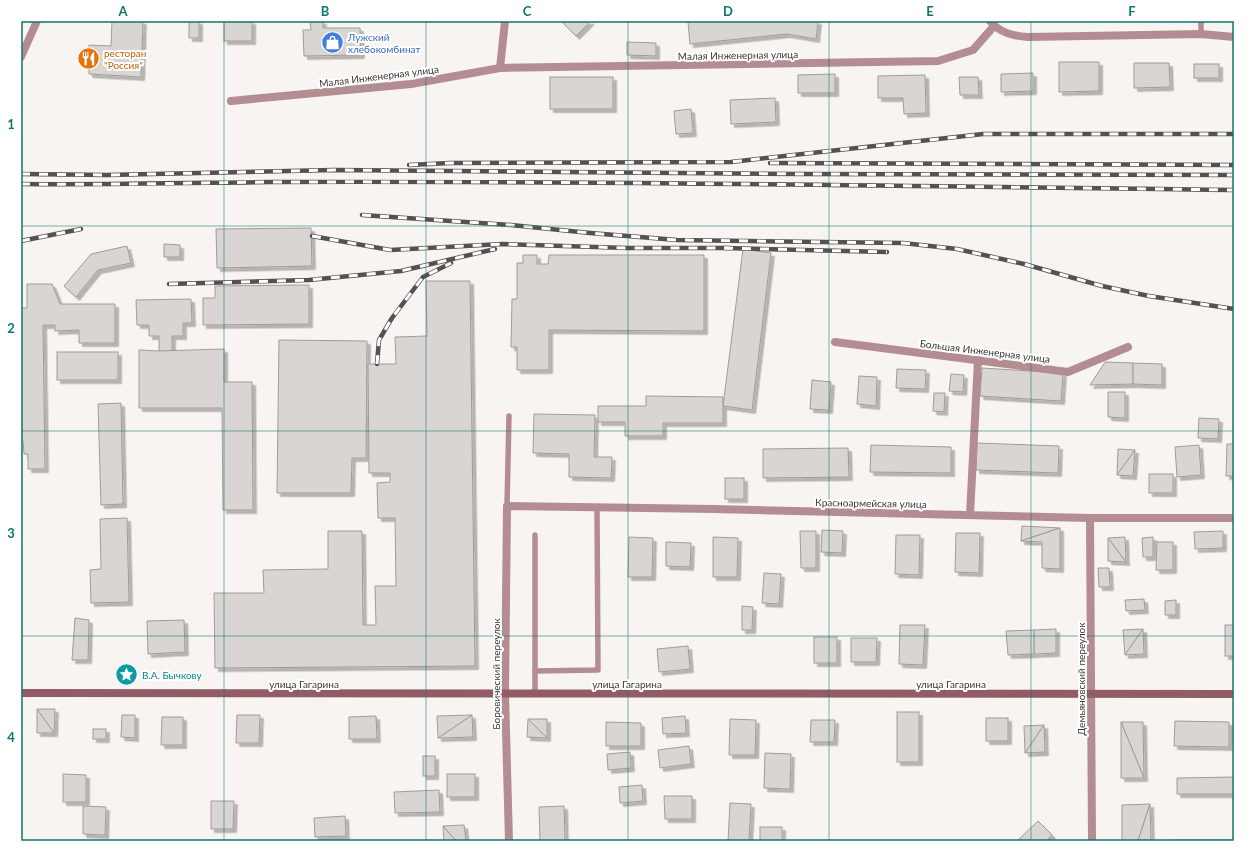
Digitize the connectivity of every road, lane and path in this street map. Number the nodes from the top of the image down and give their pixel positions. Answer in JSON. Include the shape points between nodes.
{"nodes":[{"id":1,"x":38,"y":21,"type":"edge"},
{"id":2,"x":506,"y":21,"type":"edge"},
{"id":3,"x":1201,"y":21,"type":"edge"},
{"id":4,"x":992,"y":24,"type":"edge"},
{"id":5,"x":1201,"y":34,"type":"junction"},
{"id":6,"x":1234,"y":37,"type":"edge"},
{"id":7,"x":21,"y":57,"type":"edge"},
{"id":8,"x":500,"y":68,"type":"junction"},
{"id":9,"x":230,"y":101,"type":"dead end"},
{"id":10,"x":835,"y":342,"type":"dead end"},
{"id":11,"x":1128,"y":347,"type":"dead end"},
{"id":12,"x":978,"y":360,"type":"junction"},
{"id":13,"x":509,"y":416,"type":"dead end"},
{"id":14,"x":507,"y":506,"type":"junction"},
{"id":15,"x":597,"y":508,"type":"junction"},
{"id":16,"x":970,"y":515,"type":"junction"},
{"id":17,"x":1090,"y":518,"type":"junction"},
{"id":18,"x":1234,"y":518,"type":"edge"},
{"id":19,"x":536,"y":535,"type":"dead end"},
{"id":20,"x":535,"y":671,"type":"junction"},
{"id":21,"x":1091,"y":693,"type":"junction"},
{"id":22,"x":21,"y":694,"type":"edge"},
{"id":23,"x":505,"y":694,"type":"junction"},
{"id":24,"x":535,"y":694,"type":"junction"},
{"id":25,"x":1234,"y":694,"type":"edge"},
{"id":26,"x":509,"y":841,"type":"edge"},
{"id":27,"x":1092,"y":841,"type":"edge"}],
"edges":[{"from":1,"to":7,"type":"street"},
{"from":2,"to":8,"type":"street"},
{"from":3,"to":5,"type":"lane"},
{"from":4,"to":5,"type":"street","name":"Малая Инженерная улица","via":[[1011,35],[1028,37]]},
{"from":4,"to":8,"type":"street","name":"Малая Инженерная улица","via":[[973,50],[938,61]]},
{"from":5,"to":6,"type":"street","name":"Малая Инженерная улица"},
{"from":8,"to":9,"type":"street","name":"Малая Инженерная улица","via":[[411,84]]},
{"from":10,"to":12,"type":"street","name":"Большая Инженерная улица"},
{"from":11,"to":12,"type":"street","name":"Большая Инженерная улица","via":[[1068,372]]},
{"from":12,"to":16,"type":"street"},
{"from":13,"to":14,"type":"lane"},
{"from":14,"to":15,"type":"street","name":"Красноармейская улица"},
{"from":14,"to":23,"type":"street","name":"Боровический переулок"},
{"from":15,"to":16,"type":"street","name":"Красноармейская улица"},
{"from":15,"to":20,"type":"lane","via":[[598,670]]},
{"from":16,"to":17,"type":"street","name":"Красноармейская улица"},
{"from":17,"to":18,"type":"street","name":"Красноармейская улица"},
{"from":17,"to":21,"type":"street","name":"Демьяновский переулок"},
{"from":19,"to":20,"type":"lane"},
{"from":20,"to":24,"type":"lane"},
{"from":21,"to":24,"type":"street","name":"улица Гагарина"},
{"from":21,"to":25,"type":"street","name":"улица Гагарина"},
{"from":21,"to":27,"type":"street","name":"Демьяновский переулок"},
{"from":22,"to":23,"type":"street","name":"улица Гагарина"},
{"from":23,"to":24,"type":"street","name":"улица Гагарина"},
{"from":23,"to":26,"type":"street","name":"Боровический переулок"}]}
